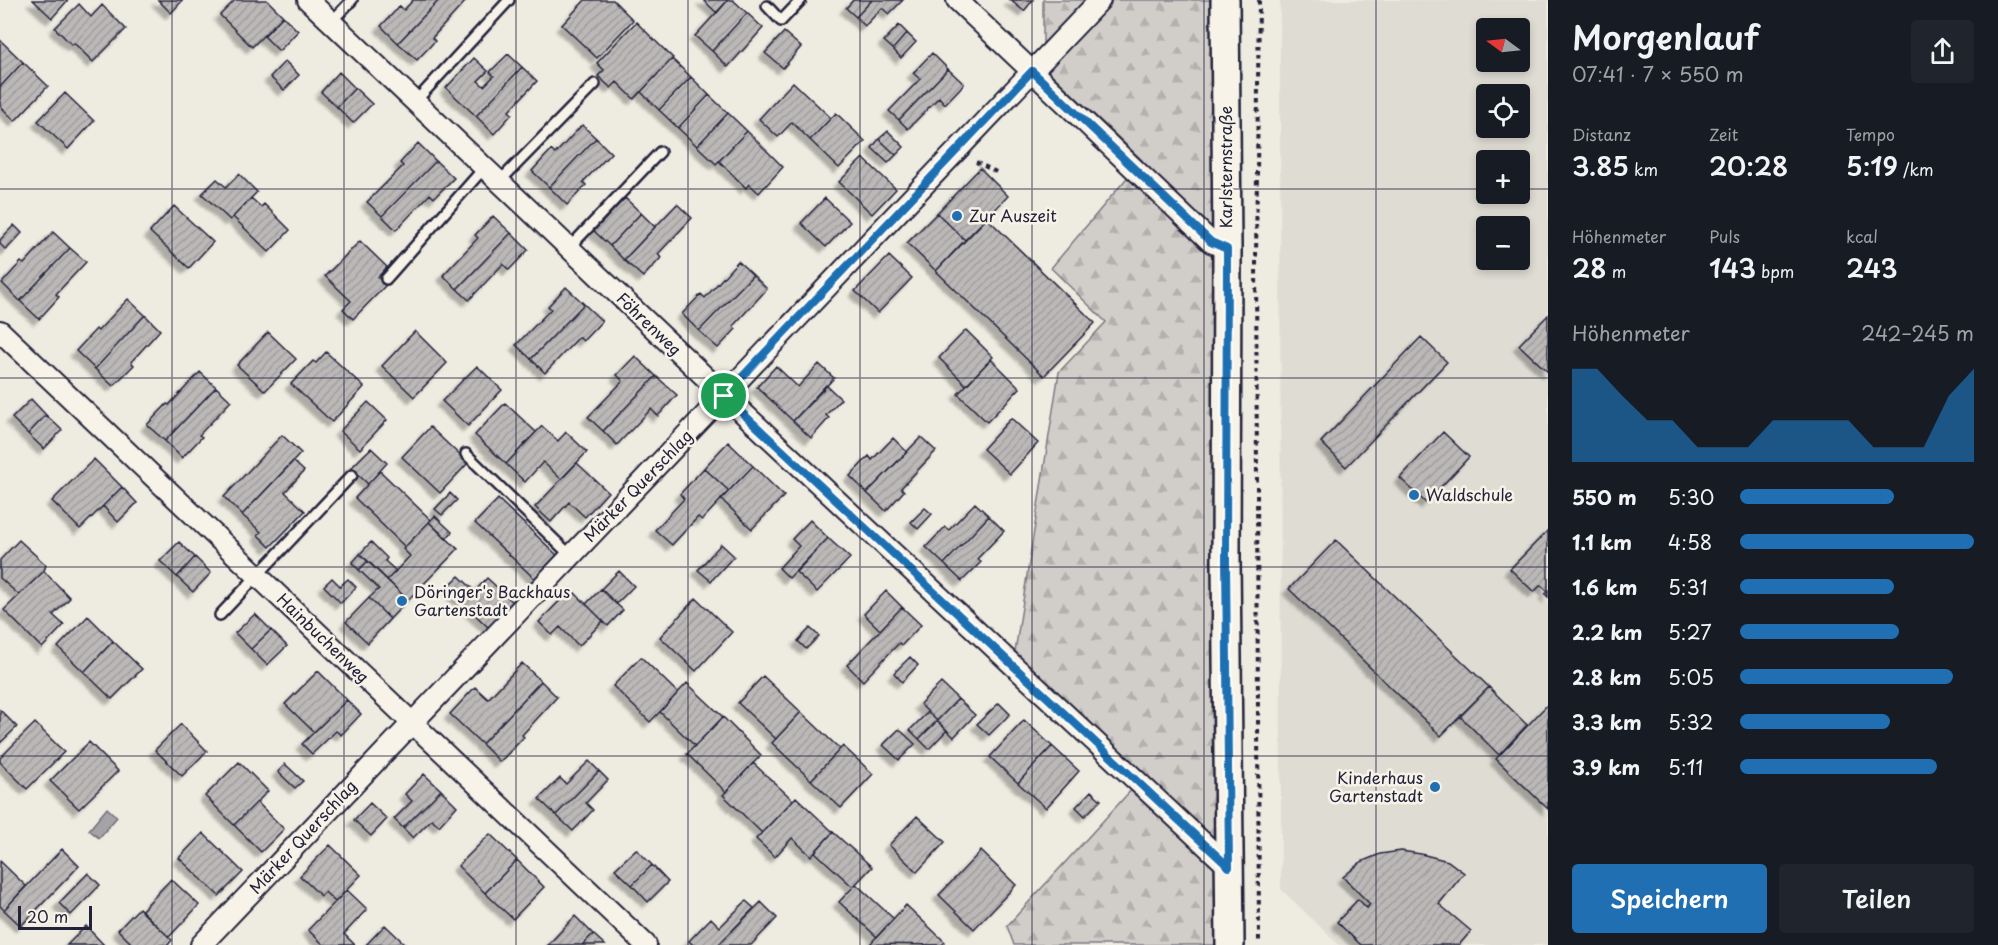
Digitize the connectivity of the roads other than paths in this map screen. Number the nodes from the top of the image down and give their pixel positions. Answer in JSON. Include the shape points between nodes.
{"nodes":[{"id":1,"x":308,"y":0,"type":"edge"},
{"id":2,"x":352,"y":0,"type":"edge"},
{"id":3,"x":509,"y":0,"type":"edge"},
{"id":4,"x":801,"y":0,"type":"edge"},
{"id":5,"x":957,"y":0,"type":"edge"},
{"id":6,"x":1100,"y":0,"type":"edge"},
{"id":7,"x":1225,"y":0,"type":"edge"},
{"id":8,"x":767,"y":6,"type":"dead end"},
{"id":9,"x":331,"y":22,"type":"junction"},
{"id":10,"x":1032,"y":71,"type":"junction"},
{"id":11,"x":595,"y":84,"type":"dead end"},
{"id":12,"x":415,"y":102,"type":"junction"},
{"id":13,"x":660,"y":152,"type":"dead end"},
{"id":14,"x":484,"y":168,"type":"junction"},
{"id":15,"x":499,"y":182,"type":"junction"},
{"id":16,"x":569,"y":248,"type":"junction"},
{"id":17,"x":1227,"y":249,"type":"junction"},
{"id":18,"x":386,"y":279,"type":"dead end"},
{"id":19,"x":0,"y":331,"type":"edge"},
{"id":20,"x":724,"y":396,"type":"junction"},
{"id":21,"x":466,"y":454,"type":"dead end"},
{"id":22,"x":352,"y":475,"type":"dead end"},
{"id":23,"x":571,"y":556,"type":"junction"},
{"id":24,"x":257,"y":575,"type":"junction"},
{"id":25,"x":220,"y":615,"type":"dead end"},
{"id":26,"x":412,"y":722,"type":"junction"},
{"id":27,"x":1229,"y":867,"type":"junction"},
{"id":28,"x":201,"y":945,"type":"edge"},
{"id":29,"x":646,"y":945,"type":"edge"},
{"id":30,"x":1230,"y":945,"type":"edge"}],
"edges":[{"from":1,"to":9,"type":"street","name":"Föhrenweg"},
{"from":2,"to":9,"type":"lane"},
{"from":3,"to":12,"type":"lane"},
{"from":4,"to":8,"type":"lane","via":[[781,21]]},
{"from":5,"to":10,"type":"street"},
{"from":6,"to":10,"type":"street","name":"Märker Querschlag"},
{"from":7,"to":17,"type":"street","name":"Karlsternstraße"},
{"from":9,"to":12,"type":"street","name":"Föhrenweg"},
{"from":10,"to":17,"type":"street","via":[[1211,242]]},
{"from":10,"to":20,"type":"street","name":"Märker Querschlag"},
{"from":11,"to":15,"type":"lane"},
{"from":12,"to":14,"type":"street","name":"Föhrenweg"},
{"from":13,"to":16,"type":"lane"},
{"from":14,"to":15,"type":"street","name":"Föhrenweg"},
{"from":14,"to":18,"type":"lane"},
{"from":15,"to":16,"type":"street","name":"Föhrenweg"},
{"from":16,"to":20,"type":"street","name":"Föhrenweg"},
{"from":17,"to":27,"type":"street","name":"Karlsternstraße"},
{"from":19,"to":24,"type":"street","name":"Hainbuchenweg"},
{"from":20,"to":23,"type":"street","name":"Märker Querschlag"},
{"from":20,"to":27,"type":"street","name":"Föhrenweg"},
{"from":21,"to":23,"type":"lane"},
{"from":22,"to":24,"type":"lane"},
{"from":23,"to":26,"type":"street","name":"Märker Querschlag"},
{"from":24,"to":25,"type":"lane"},
{"from":24,"to":26,"type":"street","name":"Hainbuchenweg"},
{"from":26,"to":28,"type":"street","name":"Märker Querschlag"},
{"from":26,"to":29,"type":"street","name":"Hainbuchenweg"},
{"from":27,"to":30,"type":"street","name":"Karlsternstraße"}]}
